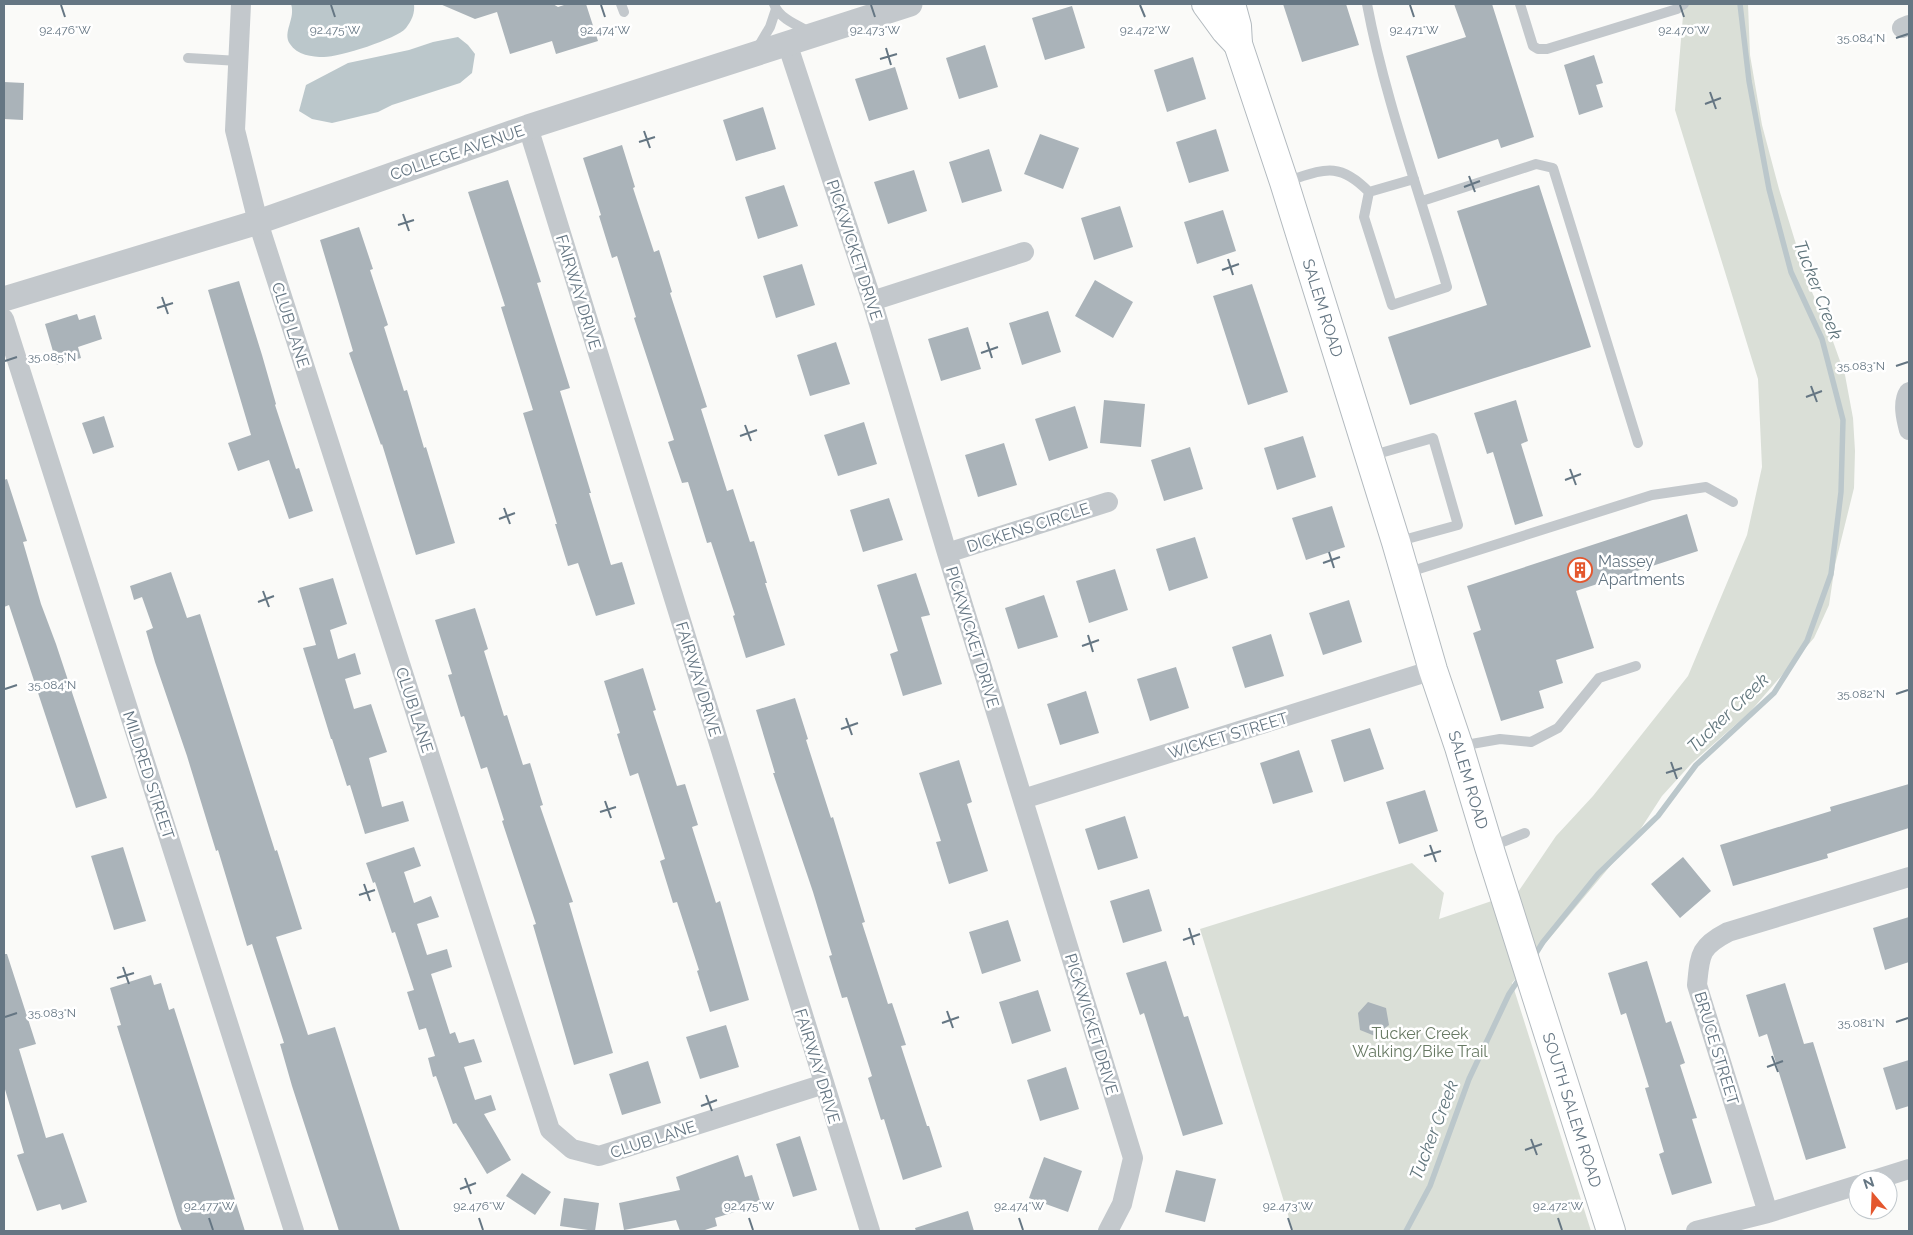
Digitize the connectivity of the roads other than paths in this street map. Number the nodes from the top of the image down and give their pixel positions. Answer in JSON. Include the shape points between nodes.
{"nodes":[{"id":1,"x":241,"y":4,"type":"edge"},
{"id":2,"x":910,"y":4,"type":"edge"},
{"id":3,"x":1206,"y":4,"type":"edge"},
{"id":4,"x":1367,"y":4,"type":"edge"},
{"id":5,"x":1520,"y":4,"type":"edge"},
{"id":6,"x":1684,"y":4,"type":"edge"},
{"id":7,"x":775,"y":7,"type":"edge"},
{"id":8,"x":1237,"y":19,"type":"edge"},
{"id":9,"x":814,"y":34,"type":"junction"},
{"id":10,"x":787,"y":43,"type":"junction"},
{"id":11,"x":754,"y":54,"type":"junction"},
{"id":12,"x":188,"y":58,"type":"dead end"},
{"id":13,"x":239,"y":61,"type":"junction"},
{"id":14,"x":528,"y":127,"type":"junction"},
{"id":15,"x":1414,"y":179,"type":"junction"},
{"id":16,"x":1284,"y":182,"type":"junction"},
{"id":17,"x":1369,"y":192,"type":"junction"},
{"id":18,"x":1422,"y":201,"type":"junction"},
{"id":19,"x":258,"y":222,"type":"junction"},
{"id":20,"x":1024,"y":252,"type":"dead end"},
{"id":21,"x":4,"y":299,"type":"edge"},
{"id":22,"x":872,"y":301,"type":"junction"},
{"id":23,"x":4,"y":319,"type":"edge"},
{"id":24,"x":1909,"y":392,"type":"edge"},
{"id":25,"x":1909,"y":430,"type":"edge"},
{"id":26,"x":1638,"y":443,"type":"dead end"},
{"id":27,"x":1369,"y":457,"type":"junction"},
{"id":28,"x":1108,"y":502,"type":"dead end"},
{"id":29,"x":1733,"y":502,"type":"dead end"},
{"id":30,"x":1396,"y":542,"type":"junction"},
{"id":31,"x":947,"y":553,"type":"junction"},
{"id":32,"x":1405,"y":574,"type":"junction"},
{"id":33,"x":1636,"y":666,"type":"dead end"},
{"id":34,"x":1433,"y":670,"type":"junction"},
{"id":35,"x":1459,"y":746,"type":"junction"},
{"id":36,"x":1023,"y":799,"type":"junction"},
{"id":37,"x":1525,"y":833,"type":"dead end"},
{"id":38,"x":1489,"y":847,"type":"junction"},
{"id":39,"x":1909,"y":877,"type":"edge"},
{"id":40,"x":1533,"y":988,"type":"joint"},
{"id":41,"x":824,"y":1084,"type":"junction"},
{"id":42,"x":1848,"y":1188,"type":"edge"},
{"id":43,"x":1768,"y":1212,"type":"junction"},
{"id":44,"x":294,"y":1231,"type":"edge"},
{"id":45,"x":870,"y":1231,"type":"edge"},
{"id":46,"x":1108,"y":1231,"type":"edge"},
{"id":47,"x":1612,"y":1231,"type":"edge"},
{"id":48,"x":1696,"y":1231,"type":"edge"}],
"edges":[{"from":1,"to":13,"type":"street","name":"CLUB LANE"},
{"from":2,"to":9,"type":"street","name":"COLLEGE AVENUE"},
{"from":3,"to":8,"type":"main road","name":"SALEM ROAD","via":[[1225,30]]},
{"from":4,"to":15,"type":"lane","via":[[1373,36]]},
{"from":5,"to":6,"type":"lane","via":[[1533,46],[1538,49],[1677,9]]},
{"from":7,"to":9,"type":"lane","via":[[790,21]]},
{"from":7,"to":11,"type":"lane","via":[[770,27]]},
{"from":8,"to":16,"type":"main road","name":"SALEM ROAD"},
{"from":9,"to":10,"type":"street","name":"COLLEGE AVENUE"},
{"from":10,"to":11,"type":"street","name":"COLLEGE AVENUE"},
{"from":10,"to":22,"type":"street","name":"PICKWICKET DRIVE"},
{"from":11,"to":14,"type":"street","name":"COLLEGE AVENUE"},
{"from":12,"to":13,"type":"lane"},
{"from":13,"to":19,"type":"street","name":"CLUB LANE","via":[[235,130]]},
{"from":14,"to":19,"type":"street","name":"COLLEGE AVENUE"},
{"from":14,"to":41,"type":"street","name":"FAIRWAY DRIVE"},
{"from":15,"to":17,"type":"lane"},
{"from":15,"to":18,"type":"lane"},
{"from":16,"to":17,"type":"lane","via":[[1319,171],[1341,170],[1357,179]]},
{"from":16,"to":27,"type":"main road","name":"SALEM ROAD"},
{"from":17,"to":18,"type":"lane","via":[[1364,217],[1392,305],[1448,287]]},
{"from":18,"to":26,"type":"lane","via":[[1536,164],[1553,168]]},
{"from":19,"to":21,"type":"street","name":"COLLEGE AVENUE"},
{"from":19,"to":41,"type":"street","name":"CLUB LANE","via":[[550,1130],[572,1149],[599,1156]]},
{"from":20,"to":22,"type":"street"},
{"from":22,"to":31,"type":"street","name":"PICKWICKET DRIVE"},
{"from":23,"to":44,"type":"street","name":"MILDRED STREET"},
{"from":24,"to":25,"type":"street","via":[[1906,397]]},
{"from":27,"to":30,"type":"main road","name":"SALEM ROAD"},
{"from":27,"to":30,"type":"lane","via":[[1433,438],[1458,525]]},
{"from":28,"to":31,"type":"street","name":"DICKENS CIRCLE"},
{"from":29,"to":32,"type":"lane","via":[[1706,487],[1652,495]]},
{"from":30,"to":32,"type":"main road","name":"SALEM ROAD"},
{"from":31,"to":36,"type":"street","name":"PICKWICKET DRIVE"},
{"from":32,"to":34,"type":"main road","name":"SALEM ROAD"},
{"from":33,"to":35,"type":"lane","via":[[1599,678],[1558,728],[1531,742],[1500,739]]},
{"from":34,"to":35,"type":"main road","name":"SALEM ROAD"},
{"from":34,"to":36,"type":"street","name":"WICKET STREET"},
{"from":35,"to":38,"type":"main road","name":"SALEM ROAD"},
{"from":36,"to":46,"type":"street","name":"PICKWICKET DRIVE","via":[[1133,1158],[1122,1204]]},
{"from":37,"to":38,"type":"lane"},
{"from":38,"to":40,"type":"main road","name":"SALEM ROAD"},
{"from":39,"to":43,"type":"street","name":"BRUCE STREET","via":[[1728,932],[1711,941],[1700,957],[1697,985]]},
{"from":40,"to":47,"type":"main road","name":"SOUTH SALEM ROAD"},
{"from":41,"to":45,"type":"street","name":"FAIRWAY DRIVE"},
{"from":42,"to":43,"type":"street"},
{"from":43,"to":48,"type":"street"}]}
